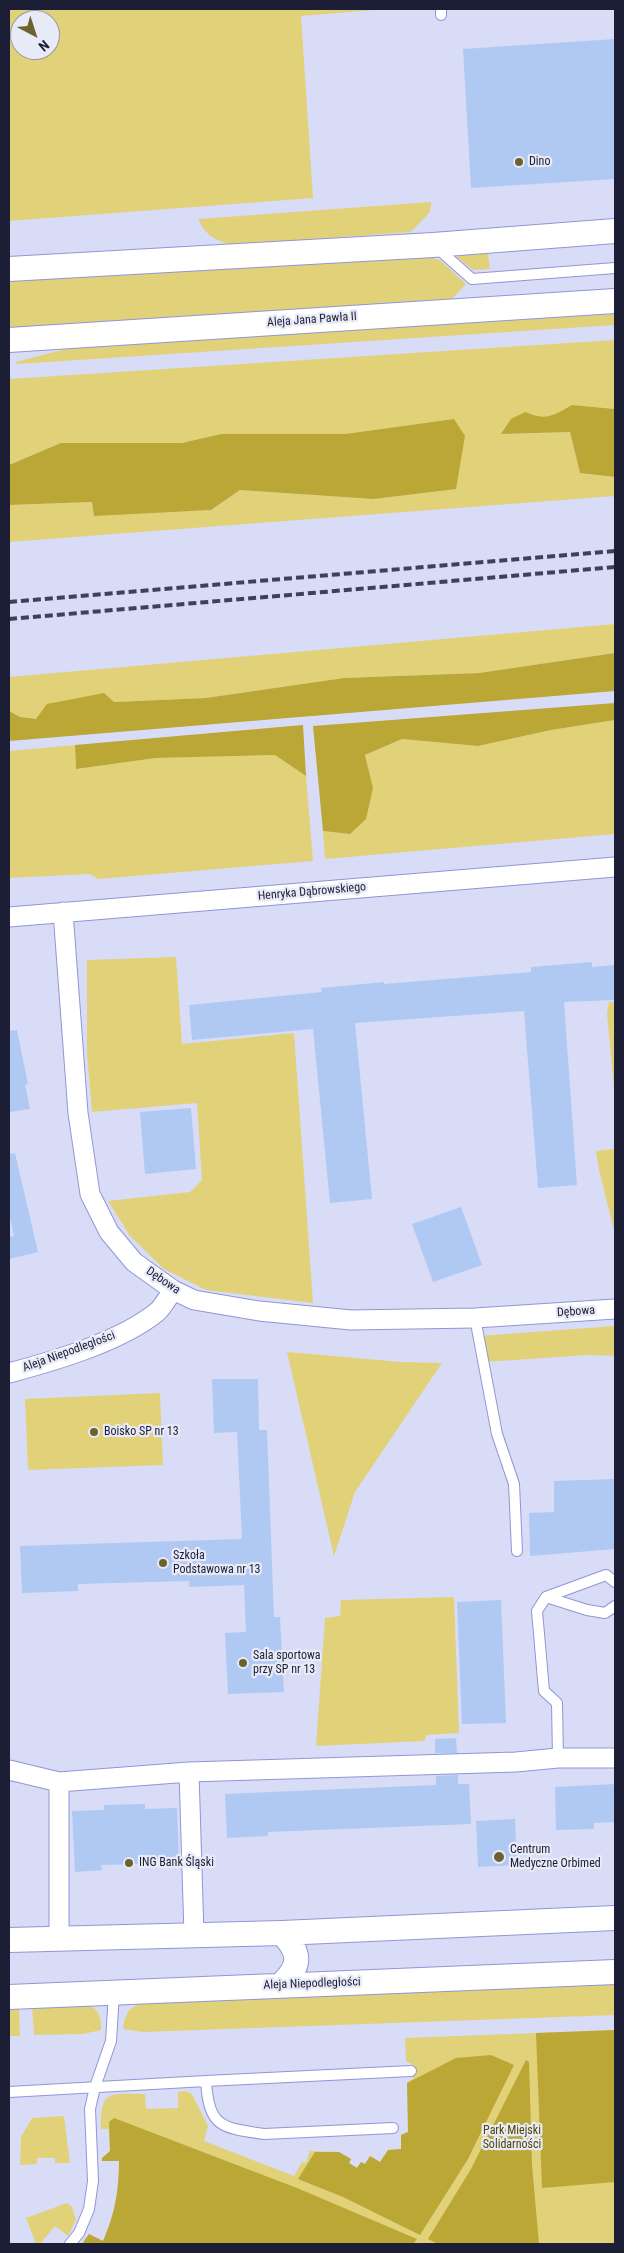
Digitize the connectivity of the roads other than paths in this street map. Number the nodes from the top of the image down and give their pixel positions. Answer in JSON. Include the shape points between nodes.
{"nodes":[{"id":1,"x":615,"y":231,"type":"edge"},
{"id":2,"x":433,"y":245,"type":"junction"},
{"id":3,"x":615,"y":268,"type":"edge"},
{"id":4,"x":9,"y":269,"type":"edge"},
{"id":5,"x":615,"y":300,"type":"edge"},
{"id":6,"x":9,"y":340,"type":"edge"},
{"id":7,"x":615,"y":867,"type":"edge"},
{"id":8,"x":63,"y":912,"type":"junction"},
{"id":9,"x":9,"y":917,"type":"edge"},
{"id":10,"x":173,"y":1290,"type":"junction"},
{"id":11,"x":615,"y":1309,"type":"edge"},
{"id":12,"x":475,"y":1318,"type":"junction"},
{"id":13,"x":9,"y":1373,"type":"edge"},
{"id":14,"x":517,"y":1551,"type":"dead end"},
{"id":15,"x":615,"y":1582,"type":"edge"},
{"id":16,"x":546,"y":1597,"type":"junction"},
{"id":17,"x":615,"y":1606,"type":"edge"},
{"id":18,"x":558,"y":1758,"type":"junction"},
{"id":19,"x":615,"y":1758,"type":"edge"},
{"id":20,"x":9,"y":1770,"type":"edge"},
{"id":21,"x":189,"y":1772,"type":"junction"},
{"id":22,"x":59,"y":1782,"type":"junction"},
{"id":23,"x":615,"y":1918,"type":"edge"},
{"id":24,"x":282,"y":1933,"type":"junction"},
{"id":25,"x":194,"y":1936,"type":"junction"},
{"id":26,"x":9,"y":1940,"type":"edge"},
{"id":27,"x":58,"y":1940,"type":"junction"},
{"id":28,"x":615,"y":1972,"type":"edge"},
{"id":29,"x":282,"y":1984,"type":"junction"},
{"id":30,"x":114,"y":1993,"type":"junction"},
{"id":31,"x":9,"y":1997,"type":"edge"},
{"id":32,"x":411,"y":2071,"type":"dead end"},
{"id":33,"x":206,"y":2081,"type":"junction"},
{"id":34,"x":95,"y":2087,"type":"junction"},
{"id":35,"x":9,"y":2092,"type":"edge"},
{"id":36,"x":393,"y":2128,"type":"dead end"},
{"id":37,"x":70,"y":2244,"type":"edge"}],
"edges":[{"from":1,"to":2,"type":"street"},
{"from":2,"to":3,"type":"lane","via":[[472,279]]},
{"from":2,"to":4,"type":"street"},
{"from":5,"to":6,"type":"street","name":"Aleja Jana Pawła II"},
{"from":7,"to":8,"type":"street","name":"Henryka Dąbrowskiego"},
{"from":8,"to":9,"type":"street","name":"Henryka Dąbrowskiego"},
{"from":8,"to":10,"type":"street","name":"Dębowa","via":[[78,1113],[90,1194],[109,1232],[134,1262]]},
{"from":10,"to":12,"type":"street","name":"Dębowa","via":[[194,1300],[258,1311],[351,1320]]},
{"from":10,"to":13,"type":"street","name":"Aleja Niepodległości","via":[[158,1311],[138,1325],[94,1346]]},
{"from":11,"to":12,"type":"street","name":"Dębowa"},
{"from":12,"to":14,"type":"lane","via":[[497,1434],[514,1484]]},
{"from":15,"to":16,"type":"lane","via":[[606,1575]]},
{"from":16,"to":17,"type":"lane","via":[[605,1613]]},
{"from":16,"to":18,"type":"lane","via":[[537,1611],[544,1691],[557,1703]]},
{"from":18,"to":19,"type":"street"},
{"from":18,"to":21,"type":"street"},
{"from":20,"to":22,"type":"street"},
{"from":21,"to":22,"type":"street"},
{"from":21,"to":25,"type":"street"},
{"from":22,"to":27,"type":"street"},
{"from":23,"to":24,"type":"street"},
{"from":24,"to":25,"type":"street"},
{"from":24,"to":29,"type":"street","via":[[293,1944],[297,1956],[295,1969]]},
{"from":25,"to":27,"type":"street"},
{"from":26,"to":27,"type":"street"},
{"from":28,"to":29,"type":"street","name":"Aleja Niepodległości"},
{"from":29,"to":30,"type":"street","name":"Aleja Niepodległości"},
{"from":30,"to":31,"type":"street","name":"Aleja Niepodległości"},
{"from":30,"to":34,"type":"lane","via":[[111,2041]]},
{"from":32,"to":33,"type":"lane"},
{"from":33,"to":34,"type":"lane"},
{"from":33,"to":36,"type":"lane","via":[[207,2102],[213,2118],[226,2127],[264,2134]]},
{"from":34,"to":35,"type":"lane"},
{"from":34,"to":37,"type":"lane","via":[[90,2109],[93,2181],[89,2209],[79,2234]]}]}
